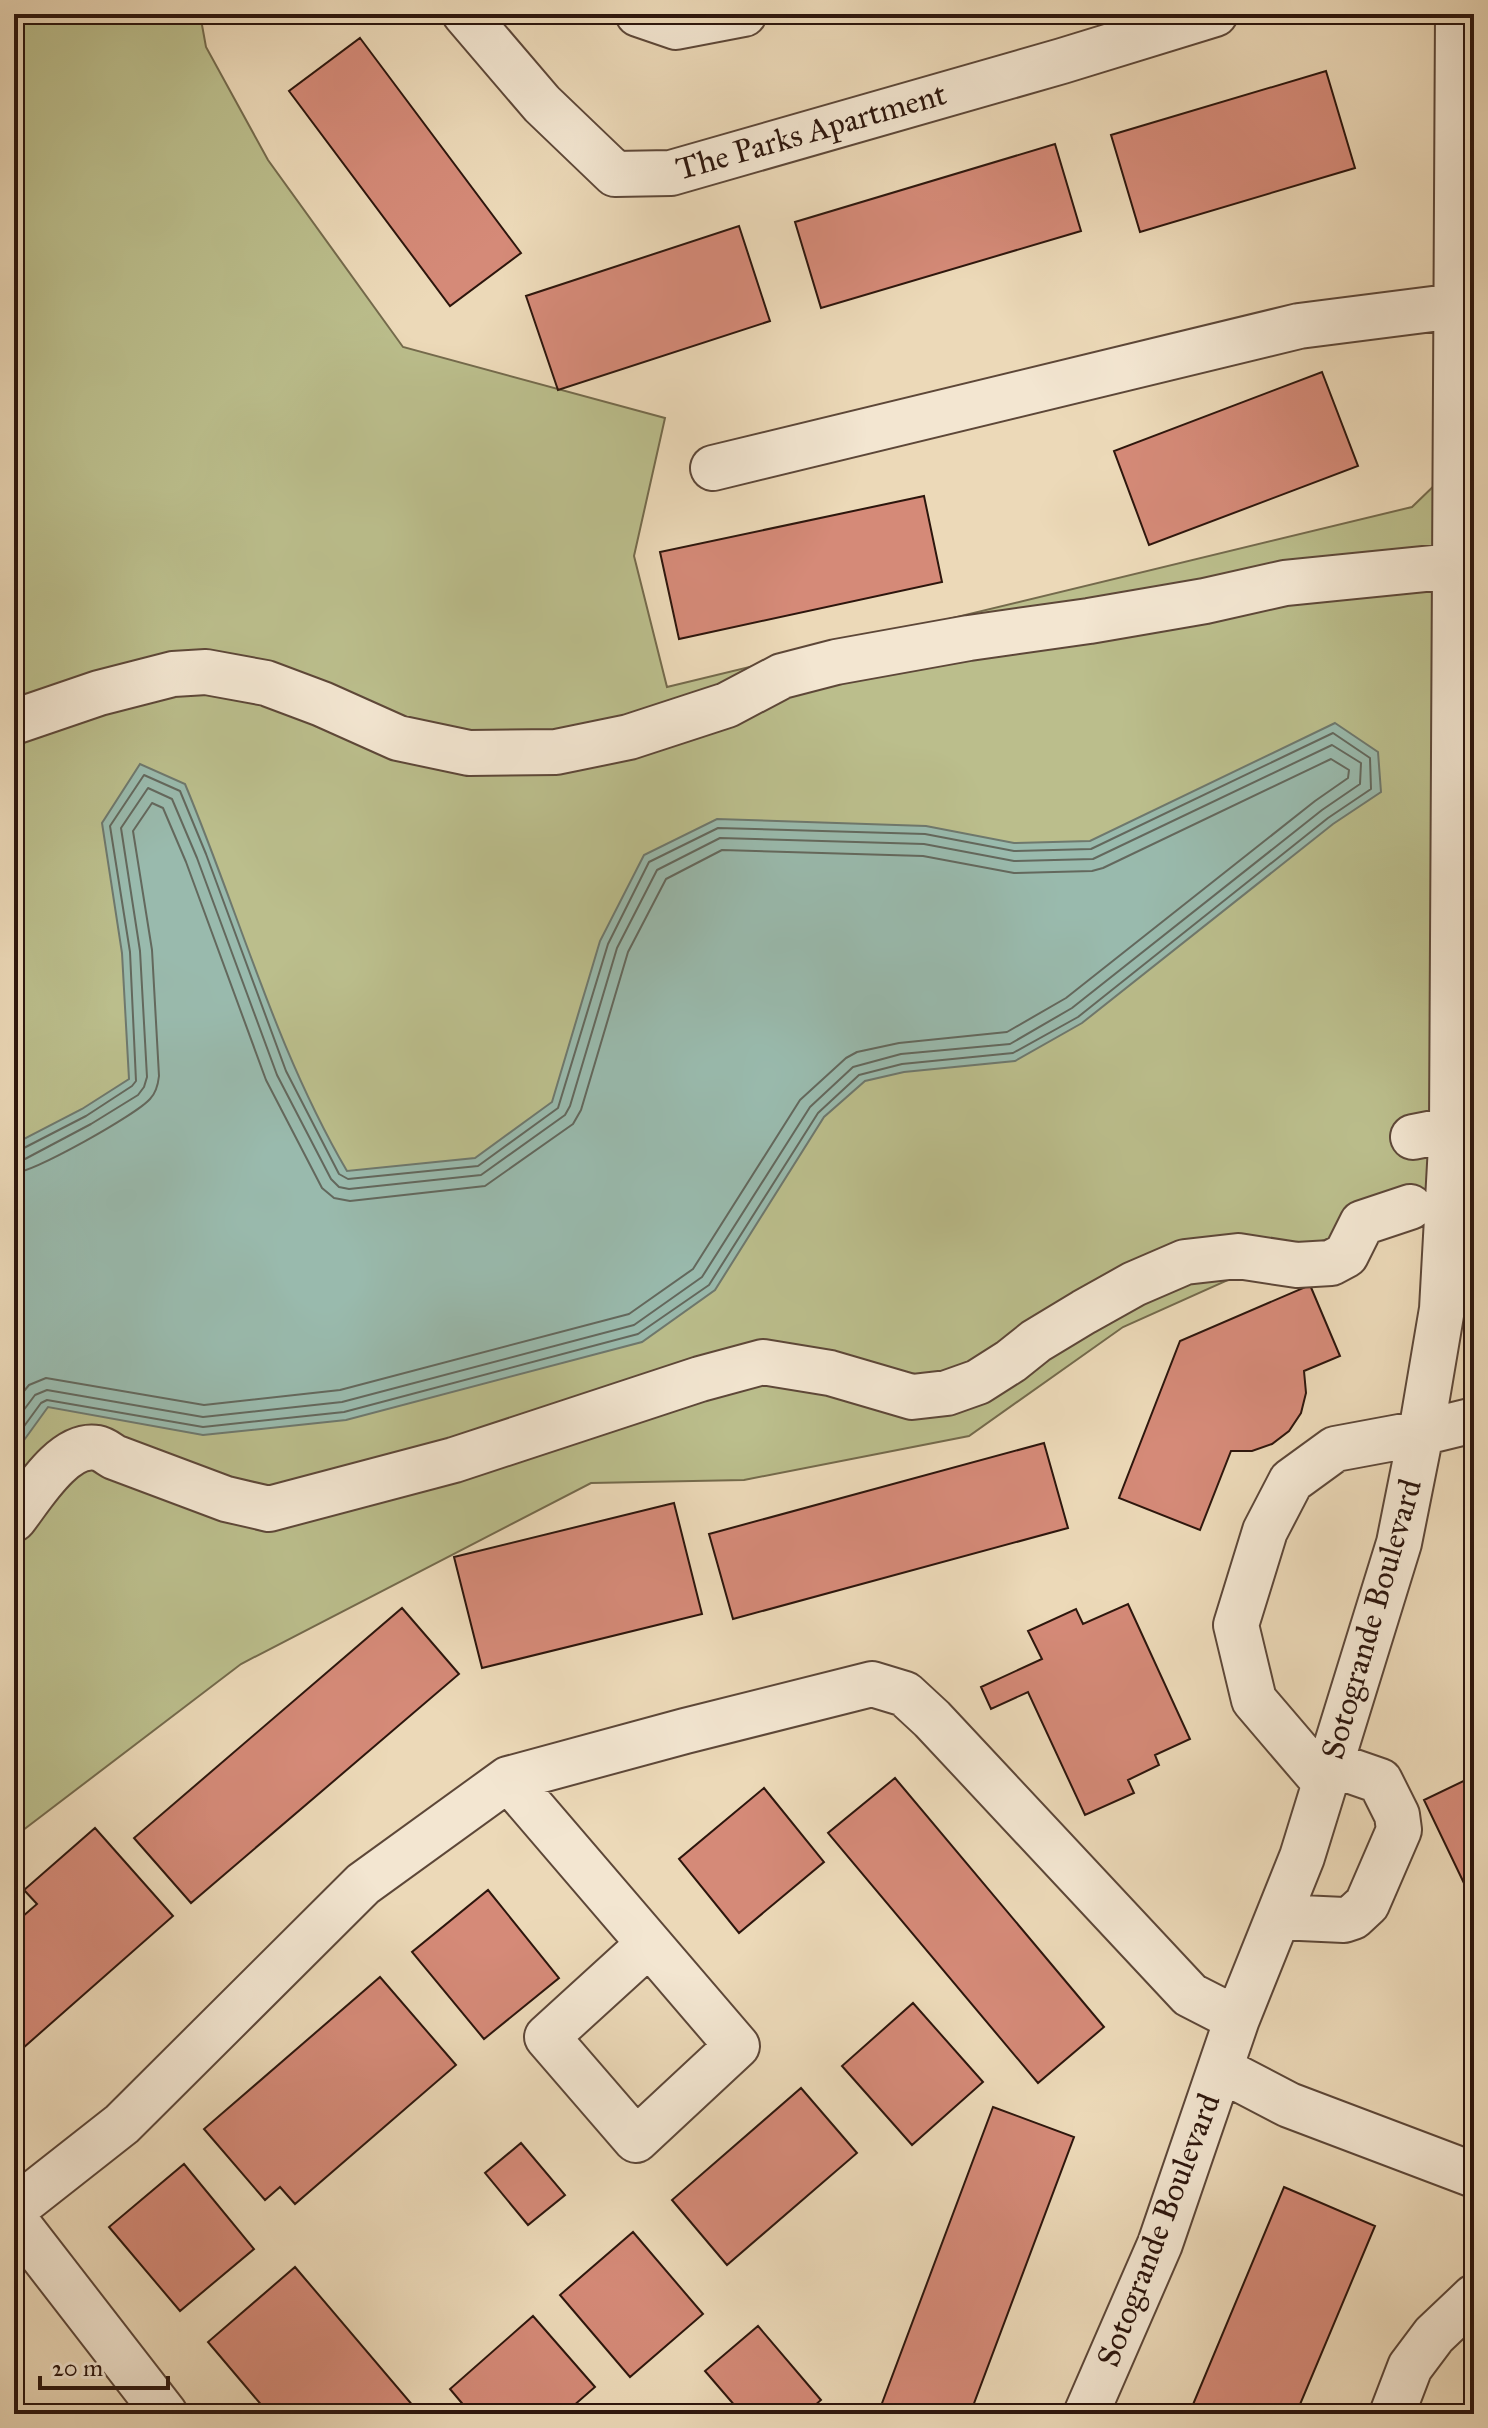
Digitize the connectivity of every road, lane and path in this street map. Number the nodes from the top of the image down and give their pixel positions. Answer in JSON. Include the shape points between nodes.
{"nodes":[{"id":1,"x":465,"y":14,"type":"edge"},
{"id":2,"x":638,"y":14,"type":"edge"},
{"id":3,"x":744,"y":14,"type":"edge"},
{"id":4,"x":1215,"y":14,"type":"edge"},
{"id":5,"x":1458,"y":14,"type":"edge"},
{"id":6,"x":1465,"y":100,"type":"edge"},
{"id":7,"x":1456,"y":306,"type":"junction"},
{"id":8,"x":713,"y":468,"type":"dead end"},
{"id":9,"x":1464,"y":563,"type":"edge"},
{"id":10,"x":14,"y":722,"type":"edge"},
{"id":11,"x":1446,"y":1130,"type":"edge"},
{"id":12,"x":1410,"y":1207,"type":"dead end"},
{"id":13,"x":1474,"y":1420,"type":"edge"},
{"id":14,"x":1421,"y":1433,"type":"junction"},
{"id":15,"x":14,"y":1519,"type":"edge"},
{"id":16,"x":1328,"y":1774,"type":"junction"},
{"id":17,"x":508,"y":1779,"type":"junction"},
{"id":18,"x":1279,"y":1917,"type":"junction"},
{"id":19,"x":649,"y":1944,"type":"dead end"},
{"id":20,"x":1237,"y":2019,"type":"junction"},
{"id":21,"x":1220,"y":2069,"type":"junction"},
{"id":22,"x":1474,"y":2175,"type":"edge"},
{"id":23,"x":14,"y":2209,"type":"edge"},
{"id":24,"x":14,"y":2219,"type":"edge"},
{"id":25,"x":1474,"y":2297,"type":"edge"},
{"id":26,"x":165,"y":2414,"type":"edge"},
{"id":27,"x":1086,"y":2414,"type":"edge"},
{"id":28,"x":1392,"y":2414,"type":"edge"}],
"edges":[{"from":1,"to":4,"type":"street","name":"The Parks Apartment","via":[[542,104],[615,174],[671,173]]},
{"from":2,"to":3,"type":"street","via":[[676,27]]},
{"from":5,"to":6,"type":"street","name":"Sotogrande Boulevard"},
{"from":6,"to":7,"type":"street","name":"Sotogrande Boulevard"},
{"from":7,"to":8,"type":"street","via":[[1299,326]]},
{"from":7,"to":9,"type":"street","name":"Sotogrande Boulevard"},
{"from":9,"to":10,"type":"street","via":[[1285,583],[836,662],[782,676],[727,705],[629,737],[556,752],[469,753],[398,738],[266,683],[206,672],[173,674],[99,693]]},
{"from":9,"to":11,"type":"street","name":"Sotogrande Boulevard","via":[[1454,686]]},
{"from":11,"to":14,"type":"street","name":"Sotogrande Boulevard","via":[[1442,1309]]},
{"from":12,"to":15,"type":"street","via":[[1362,1223],[1346,1255],[1331,1263],[1297,1265],[1238,1256],[1185,1262],[1134,1284],[978,1382],[947,1393],[912,1397],[830,1373],[763,1362],[454,1460],[269,1509],[226,1499],[98,1448],[82,1449],[60,1460]]},
{"from":13,"to":14,"type":"street"},
{"from":14,"to":16,"type":"street","name":"Sotogrande Boulevard","via":[[1399,1543]]},
{"from":14,"to":16,"type":"street","via":[[1335,1449],[1291,1481],[1265,1531],[1236,1625],[1254,1700]]},
{"from":16,"to":18,"type":"street","name":"Sotogrande Boulevard"},
{"from":16,"to":18,"type":"street","via":[[1380,1781],[1399,1823],[1396,1838],[1367,1904],[1353,1917]]},
{"from":17,"to":19,"type":"street"},
{"from":17,"to":20,"type":"street","via":[[872,1684],[905,1694],[1190,1995]]},
{"from":17,"to":23,"type":"street","via":[[363,1884],[122,2124]]},
{"from":18,"to":20,"type":"street","name":"Sotogrande Boulevard"},
{"from":20,"to":21,"type":"street","name":"Sotogrande Boulevard"},
{"from":21,"to":22,"type":"street","via":[[1289,2105]]},
{"from":21,"to":27,"type":"street","name":"Sotogrande Boulevard","via":[[1160,2244]]},
{"from":24,"to":26,"type":"street"},
{"from":25,"to":28,"type":"street","via":[[1410,2367]]}]}
